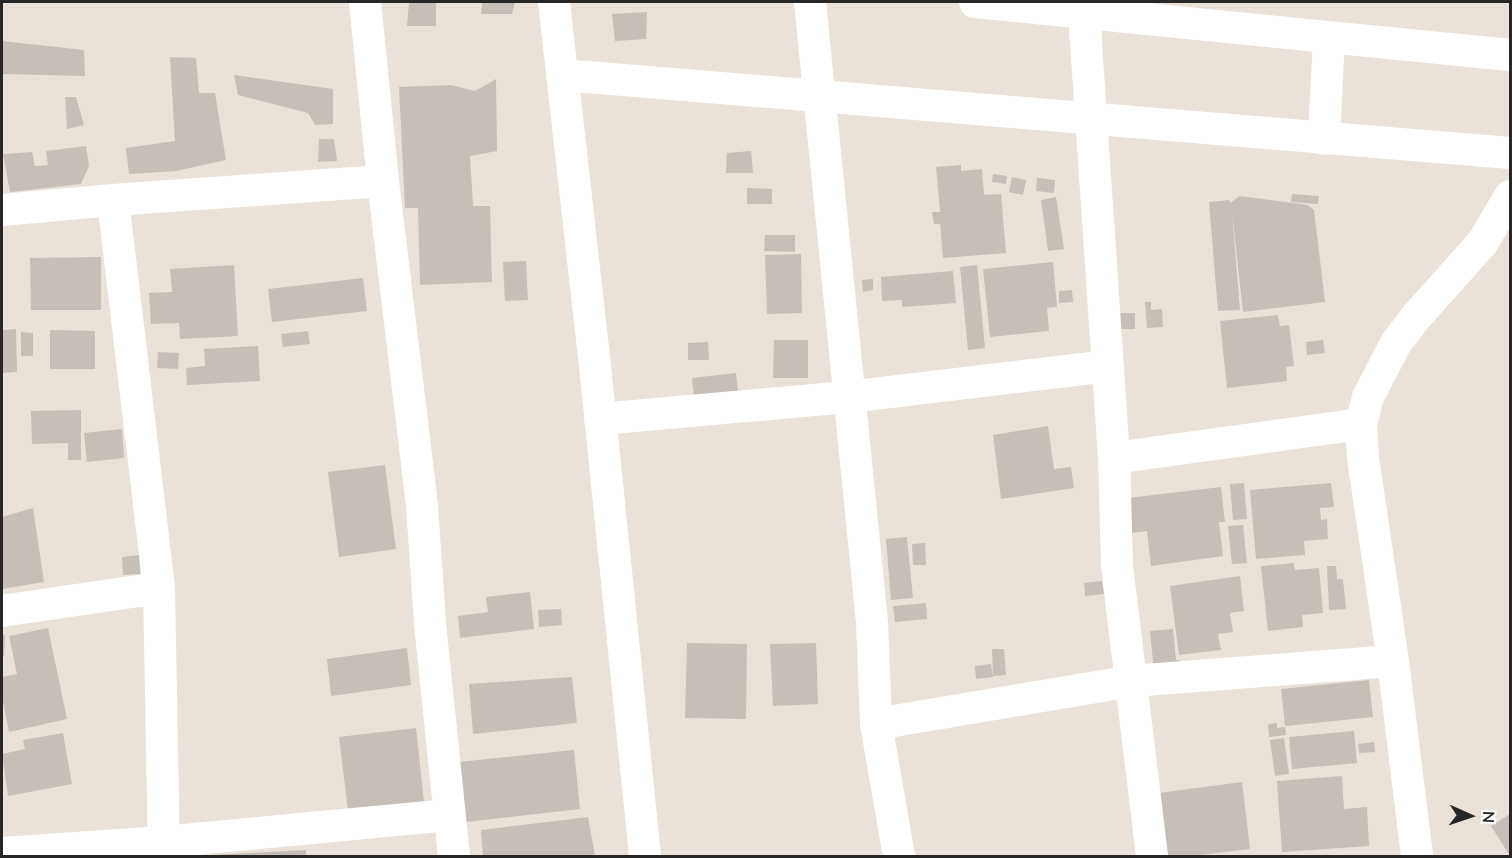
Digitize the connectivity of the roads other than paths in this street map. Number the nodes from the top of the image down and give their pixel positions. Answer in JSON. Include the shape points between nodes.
{"nodes":[{"id":1,"x":365,"y":2,"type":"edge"},
{"id":2,"x":554,"y":2,"type":"edge"},
{"id":3,"x":810,"y":2,"type":"edge"},
{"id":4,"x":975,"y":2,"type":"edge"},
{"id":5,"x":1084,"y":13,"type":"junction"},
{"id":6,"x":1329,"y":38,"type":"junction"},
{"id":7,"x":1510,"y":55,"type":"edge"},
{"id":8,"x":563,"y":75,"type":"junction"},
{"id":9,"x":818,"y":94,"type":"junction"},
{"id":10,"x":1091,"y":120,"type":"junction"},
{"id":11,"x":1324,"y":139,"type":"junction"},
{"id":12,"x":1510,"y":153,"type":"edge"},
{"id":13,"x":383,"y":181,"type":"junction"},
{"id":14,"x":1510,"y":196,"type":"edge"},
{"id":15,"x":113,"y":200,"type":"junction"},
{"id":16,"x":2,"y":210,"type":"edge"},
{"id":17,"x":1108,"y":366,"type":"junction"},
{"id":18,"x":848,"y":396,"type":"junction"},
{"id":19,"x":600,"y":419,"type":"junction"},
{"id":20,"x":1361,"y":424,"type":"junction"},
{"id":21,"x":1114,"y":458,"type":"junction"},
{"id":22,"x":159,"y":588,"type":"junction"},
{"id":23,"x":2,"y":611,"type":"edge"},
{"id":24,"x":1393,"y":661,"type":"junction"},
{"id":25,"x":1132,"y":681,"type":"junction"},
{"id":26,"x":876,"y":724,"type":"junction"},
{"id":27,"x":449,"y":815,"type":"junction"},
{"id":28,"x":164,"y":849,"type":"edge"},
{"id":29,"x":3,"y":851,"type":"edge"},
{"id":30,"x":453,"y":856,"type":"edge"},
{"id":31,"x":645,"y":856,"type":"edge"},
{"id":32,"x":899,"y":856,"type":"edge"},
{"id":33,"x":1152,"y":856,"type":"edge"},
{"id":34,"x":1417,"y":856,"type":"edge"}],
"edges":[{"from":1,"to":13,"type":"street"},
{"from":2,"to":8,"type":"street"},
{"from":3,"to":9,"type":"street"},
{"from":4,"to":5,"type":"street"},
{"from":5,"to":6,"type":"street"},
{"from":5,"to":10,"type":"street"},
{"from":6,"to":7,"type":"street"},
{"from":6,"to":11,"type":"street"},
{"from":8,"to":9,"type":"street"},
{"from":8,"to":19,"type":"street"},
{"from":9,"to":10,"type":"street"},
{"from":9,"to":18,"type":"street"},
{"from":10,"to":11,"type":"street"},
{"from":10,"to":17,"type":"street"},
{"from":11,"to":12,"type":"street"},
{"from":13,"to":15,"type":"street"},
{"from":13,"to":27,"type":"street","via":[[422,505]]},
{"from":14,"to":20,"type":"street","via":[[1483,242],[1396,342],[1368,397]]},
{"from":15,"to":16,"type":"street"},
{"from":15,"to":22,"type":"street"},
{"from":17,"to":18,"type":"street"},
{"from":17,"to":21,"type":"street"},
{"from":18,"to":19,"type":"street"},
{"from":18,"to":26,"type":"street","via":[[872,622]]},
{"from":19,"to":31,"type":"street"},
{"from":20,"to":21,"type":"street"},
{"from":20,"to":24,"type":"street"},
{"from":21,"to":25,"type":"street","via":[[1117,566]]},
{"from":22,"to":23,"type":"street"},
{"from":22,"to":28,"type":"street"},
{"from":24,"to":25,"type":"street"},
{"from":24,"to":34,"type":"street"},
{"from":25,"to":26,"type":"street"},
{"from":25,"to":33,"type":"street"},
{"from":26,"to":32,"type":"street"},
{"from":27,"to":28,"type":"street"},
{"from":27,"to":30,"type":"street"},
{"from":28,"to":29,"type":"street"}]}
